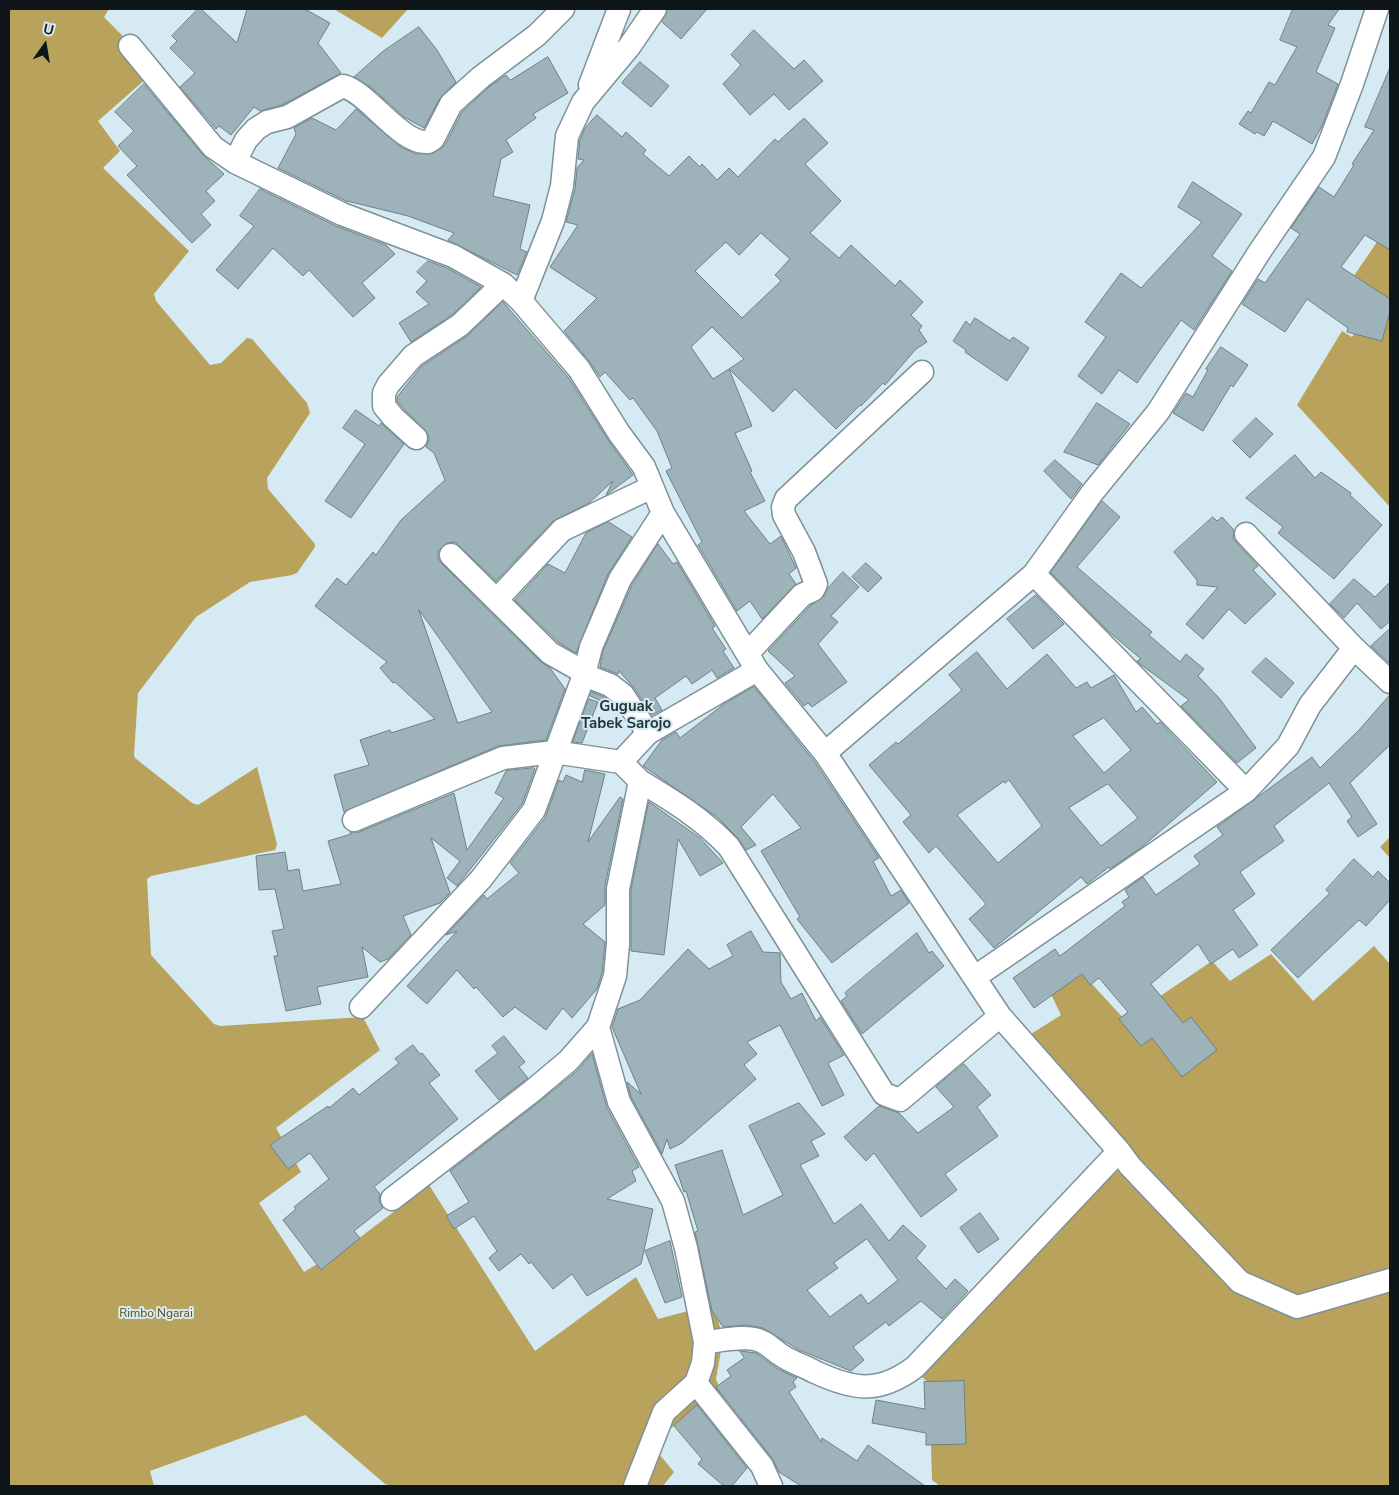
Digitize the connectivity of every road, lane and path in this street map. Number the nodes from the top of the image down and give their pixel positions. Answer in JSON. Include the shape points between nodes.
{"nodes":[{"id":1,"x":563,"y":9,"type":"edge"},
{"id":2,"x":620,"y":9,"type":"edge"},
{"id":3,"x":655,"y":9,"type":"edge"},
{"id":4,"x":1376,"y":9,"type":"edge"},
{"id":5,"x":130,"y":46,"type":"dead end"},
{"id":6,"x":583,"y":102,"type":"junction"},
{"id":7,"x":235,"y":162,"type":"junction"},
{"id":8,"x":503,"y":284,"type":"junction"},
{"id":9,"x":522,"y":301,"type":"junction"},
{"id":10,"x":922,"y":372,"type":"dead end"},
{"id":11,"x":416,"y":438,"type":"dead end"},
{"id":12,"x":652,"y":487,"type":"junction"},
{"id":13,"x":663,"y":513,"type":"junction"},
{"id":14,"x":1246,"y":534,"type":"dead end"},
{"id":15,"x":451,"y":555,"type":"dead end"},
{"id":16,"x":1034,"y":574,"type":"junction"},
{"id":17,"x":495,"y":598,"type":"junction"},
{"id":18,"x":1354,"y":648,"type":"junction"},
{"id":19,"x":753,"y":662,"type":"junction"},
{"id":20,"x":584,"y":675,"type":"junction"},
{"id":21,"x":1390,"y":682,"type":"edge"},
{"id":22,"x":648,"y":733,"type":"junction"},
{"id":23,"x":554,"y":752,"type":"junction"},
{"id":24,"x":825,"y":753,"type":"junction"},
{"id":25,"x":621,"y":762,"type":"junction"},
{"id":26,"x":640,"y":781,"type":"junction"},
{"id":27,"x":1246,"y":791,"type":"junction"},
{"id":28,"x":354,"y":820,"type":"dead end"},
{"id":29,"x":975,"y":977,"type":"junction"},
{"id":30,"x":361,"y":1007,"type":"dead end"},
{"id":31,"x":1000,"y":1016,"type":"junction"},
{"id":32,"x":598,"y":1027,"type":"junction"},
{"id":33,"x":1119,"y":1151,"type":"junction"},
{"id":34,"x":392,"y":1199,"type":"dead end"},
{"id":35,"x":1390,"y":1280,"type":"edge"},
{"id":36,"x":705,"y":1342,"type":"junction"},
{"id":37,"x":696,"y":1383,"type":"junction"},
{"id":38,"x":635,"y":1486,"type":"edge"},
{"id":39,"x":771,"y":1486,"type":"edge"}],
"edges":[{"from":1,"to":7,"type":"street","via":[[537,35],[451,104],[433,139],[428,142],[412,139],[361,99],[354,89],[343,86],[287,117],[267,122],[256,129],[246,140]]},
{"from":2,"to":6,"type":"street"},
{"from":3,"to":6,"type":"street","via":[[629,47]]},
{"from":4,"to":16,"type":"street","via":[[1324,157],[1158,412],[1092,493]]},
{"from":5,"to":7,"type":"street","via":[[213,147]]},
{"from":6,"to":9,"type":"street","via":[[567,136],[562,186],[553,221]]},
{"from":7,"to":8,"type":"street","via":[[342,214],[452,256]]},
{"from":8,"to":9,"type":"street"},
{"from":8,"to":11,"type":"street","via":[[460,326],[412,356],[388,384],[384,406]]},
{"from":9,"to":12,"type":"street","via":[[579,369],[644,467]]},
{"from":10,"to":19,"type":"street","via":[[786,499],[784,515],[804,552],[816,584],[813,590],[802,595]]},
{"from":12,"to":13,"type":"street"},
{"from":12,"to":17,"type":"street","via":[[562,530]]},
{"from":13,"to":19,"type":"street"},
{"from":13,"to":20,"type":"street","via":[[620,579]]},
{"from":14,"to":18,"type":"street"},
{"from":15,"to":17,"type":"street"},
{"from":16,"to":24,"type":"street"},
{"from":16,"to":27,"type":"street"},
{"from":17,"to":20,"type":"street","via":[[550,653]]},
{"from":18,"to":21,"type":"street"},
{"from":18,"to":27,"type":"street","via":[[1310,705],[1288,746]]},
{"from":19,"to":22,"type":"street"},
{"from":19,"to":24,"type":"street"},
{"from":20,"to":22,"type":"street","via":[[610,685],[623,695]]},
{"from":20,"to":23,"type":"street"},
{"from":22,"to":25,"type":"street"},
{"from":23,"to":25,"type":"street"},
{"from":23,"to":28,"type":"street","via":[[503,758]]},
{"from":23,"to":30,"type":"street","via":[[534,810],[481,879]]},
{"from":24,"to":29,"type":"street"},
{"from":25,"to":26,"type":"street"},
{"from":26,"to":31,"type":"street","via":[[710,826],[729,847],[884,1094],[900,1100]]},
{"from":26,"to":32,"type":"street","via":[[618,889],[615,976]]},
{"from":27,"to":29,"type":"street"},
{"from":29,"to":31,"type":"street"},
{"from":31,"to":33,"type":"street"},
{"from":32,"to":34,"type":"street","via":[[568,1061]]},
{"from":32,"to":36,"type":"street","via":[[620,1102],[673,1201]]},
{"from":33,"to":35,"type":"street","via":[[1240,1282],[1297,1307]]},
{"from":33,"to":36,"type":"street","via":[[922,1360],[900,1378],[879,1386],[860,1388],[830,1379],[779,1354],[760,1340]]},
{"from":36,"to":37,"type":"street","via":[[703,1363]]},
{"from":37,"to":38,"type":"street","via":[[664,1412]]},
{"from":37,"to":39,"type":"street","via":[[762,1466]]}]}
